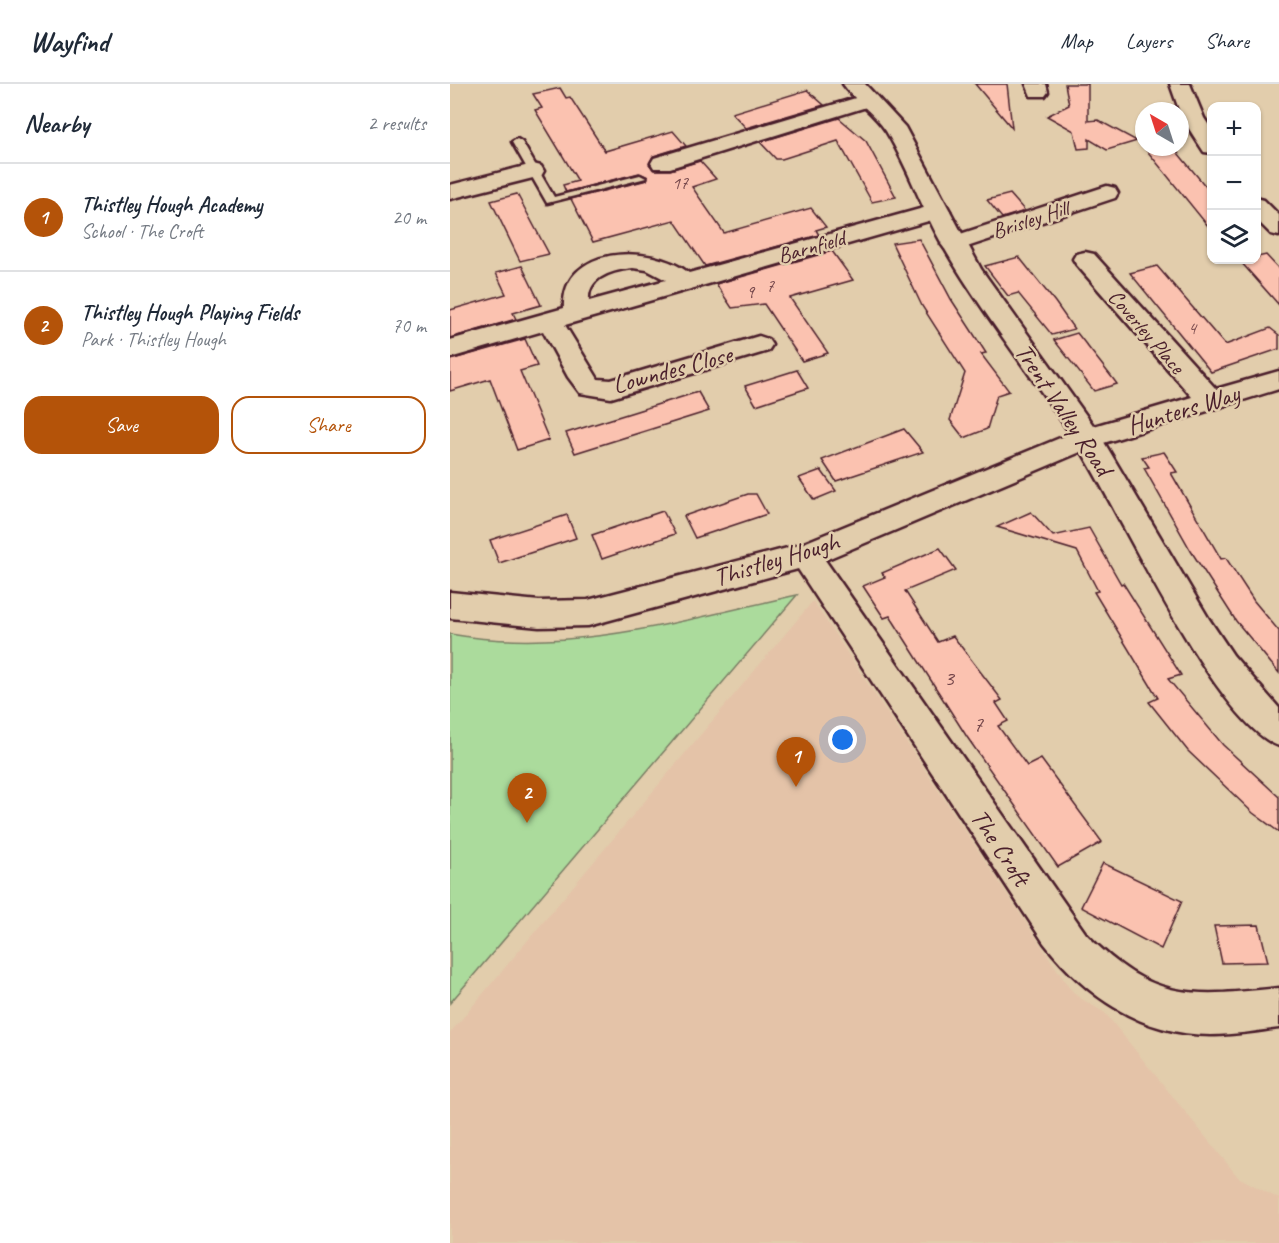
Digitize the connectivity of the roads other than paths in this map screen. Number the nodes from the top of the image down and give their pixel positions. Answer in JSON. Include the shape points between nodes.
{"nodes":[{"id":1,"x":1180,"y":84,"type":"edge"},
{"id":2,"x":861,"y":92,"type":"edge"},
{"id":3,"x":1207,"y":139,"type":"edge"},
{"id":4,"x":516,"y":142,"type":"dead end"},
{"id":5,"x":662,"y":163,"type":"dead end"},
{"id":6,"x":533,"y":171,"type":"junction"},
{"id":7,"x":640,"y":178,"type":"dead end"},
{"id":8,"x":450,"y":192,"type":"edge"},
{"id":9,"x":1107,"y":194,"type":"dead end"},
{"id":10,"x":1261,"y":209,"type":"edge"},
{"id":11,"x":938,"y":211,"type":"junction"},
{"id":12,"x":1279,"y":229,"type":"edge"},
{"id":13,"x":953,"y":244,"type":"junction"},
{"id":14,"x":1084,"y":259,"type":"dead end"},
{"id":15,"x":684,"y":282,"type":"junction"},
{"id":16,"x":578,"y":312,"type":"junction"},
{"id":17,"x":550,"y":320,"type":"junction"},
{"id":18,"x":759,"y":345,"type":"dead end"},
{"id":19,"x":450,"y":349,"type":"edge"},
{"id":20,"x":1279,"y":380,"type":"edge"},
{"id":21,"x":1211,"y":401,"type":"junction"},
{"id":22,"x":1087,"y":438,"type":"junction"},
{"id":23,"x":806,"y":555,"type":"junction"},
{"id":24,"x":450,"y":605,"type":"edge"},
{"id":25,"x":1279,"y":731,"type":"edge"},
{"id":26,"x":1279,"y":1008,"type":"edge"}],
"edges":[{"from":1,"to":3,"type":"street","via":[[1193,118]]},
{"from":2,"to":5,"type":"street","via":[[717,140]]},
{"from":2,"to":11,"type":"street","name":"Trent Valley Road","via":[[893,125]]},
{"from":4,"to":6,"type":"lane"},
{"from":6,"to":7,"type":"lane","via":[[551,201]]},
{"from":6,"to":8,"type":"street"},
{"from":9,"to":13,"type":"street","name":"Brisley Hill"},
{"from":10,"to":12,"type":"street"},
{"from":11,"to":13,"type":"street","name":"Trent Valley Road"},
{"from":11,"to":15,"type":"street","name":"Barnfield"},
{"from":13,"to":22,"type":"street","name":"Trent Valley Road"},
{"from":14,"to":21,"type":"street","name":"Coverley Place"},
{"from":15,"to":16,"type":"street","name":"Barnfield"},
{"from":15,"to":16,"type":"street","via":[[658,263],[620,261],[592,272],[582,282],[575,293]]},
{"from":16,"to":17,"type":"street","name":"Barnfield"},
{"from":17,"to":18,"type":"street","name":"Lowndes Close","via":[[590,387],[611,389]]},
{"from":17,"to":19,"type":"street","name":"Barnfield"},
{"from":20,"to":21,"type":"street","name":"Hunters Way"},
{"from":21,"to":22,"type":"street","name":"Hunters Way"},
{"from":22,"to":23,"type":"street","name":"Thistley Hough"},
{"from":22,"to":25,"type":"street","name":"Trent Valley Road","via":[[1208,648],[1239,689]]},
{"from":23,"to":24,"type":"street","name":"Thistley Hough","via":[[588,612],[539,614]]},
{"from":23,"to":26,"type":"street","name":"The Croft","via":[[1058,930],[1095,974],[1145,1004],[1176,1012],[1210,1015]]}]}
